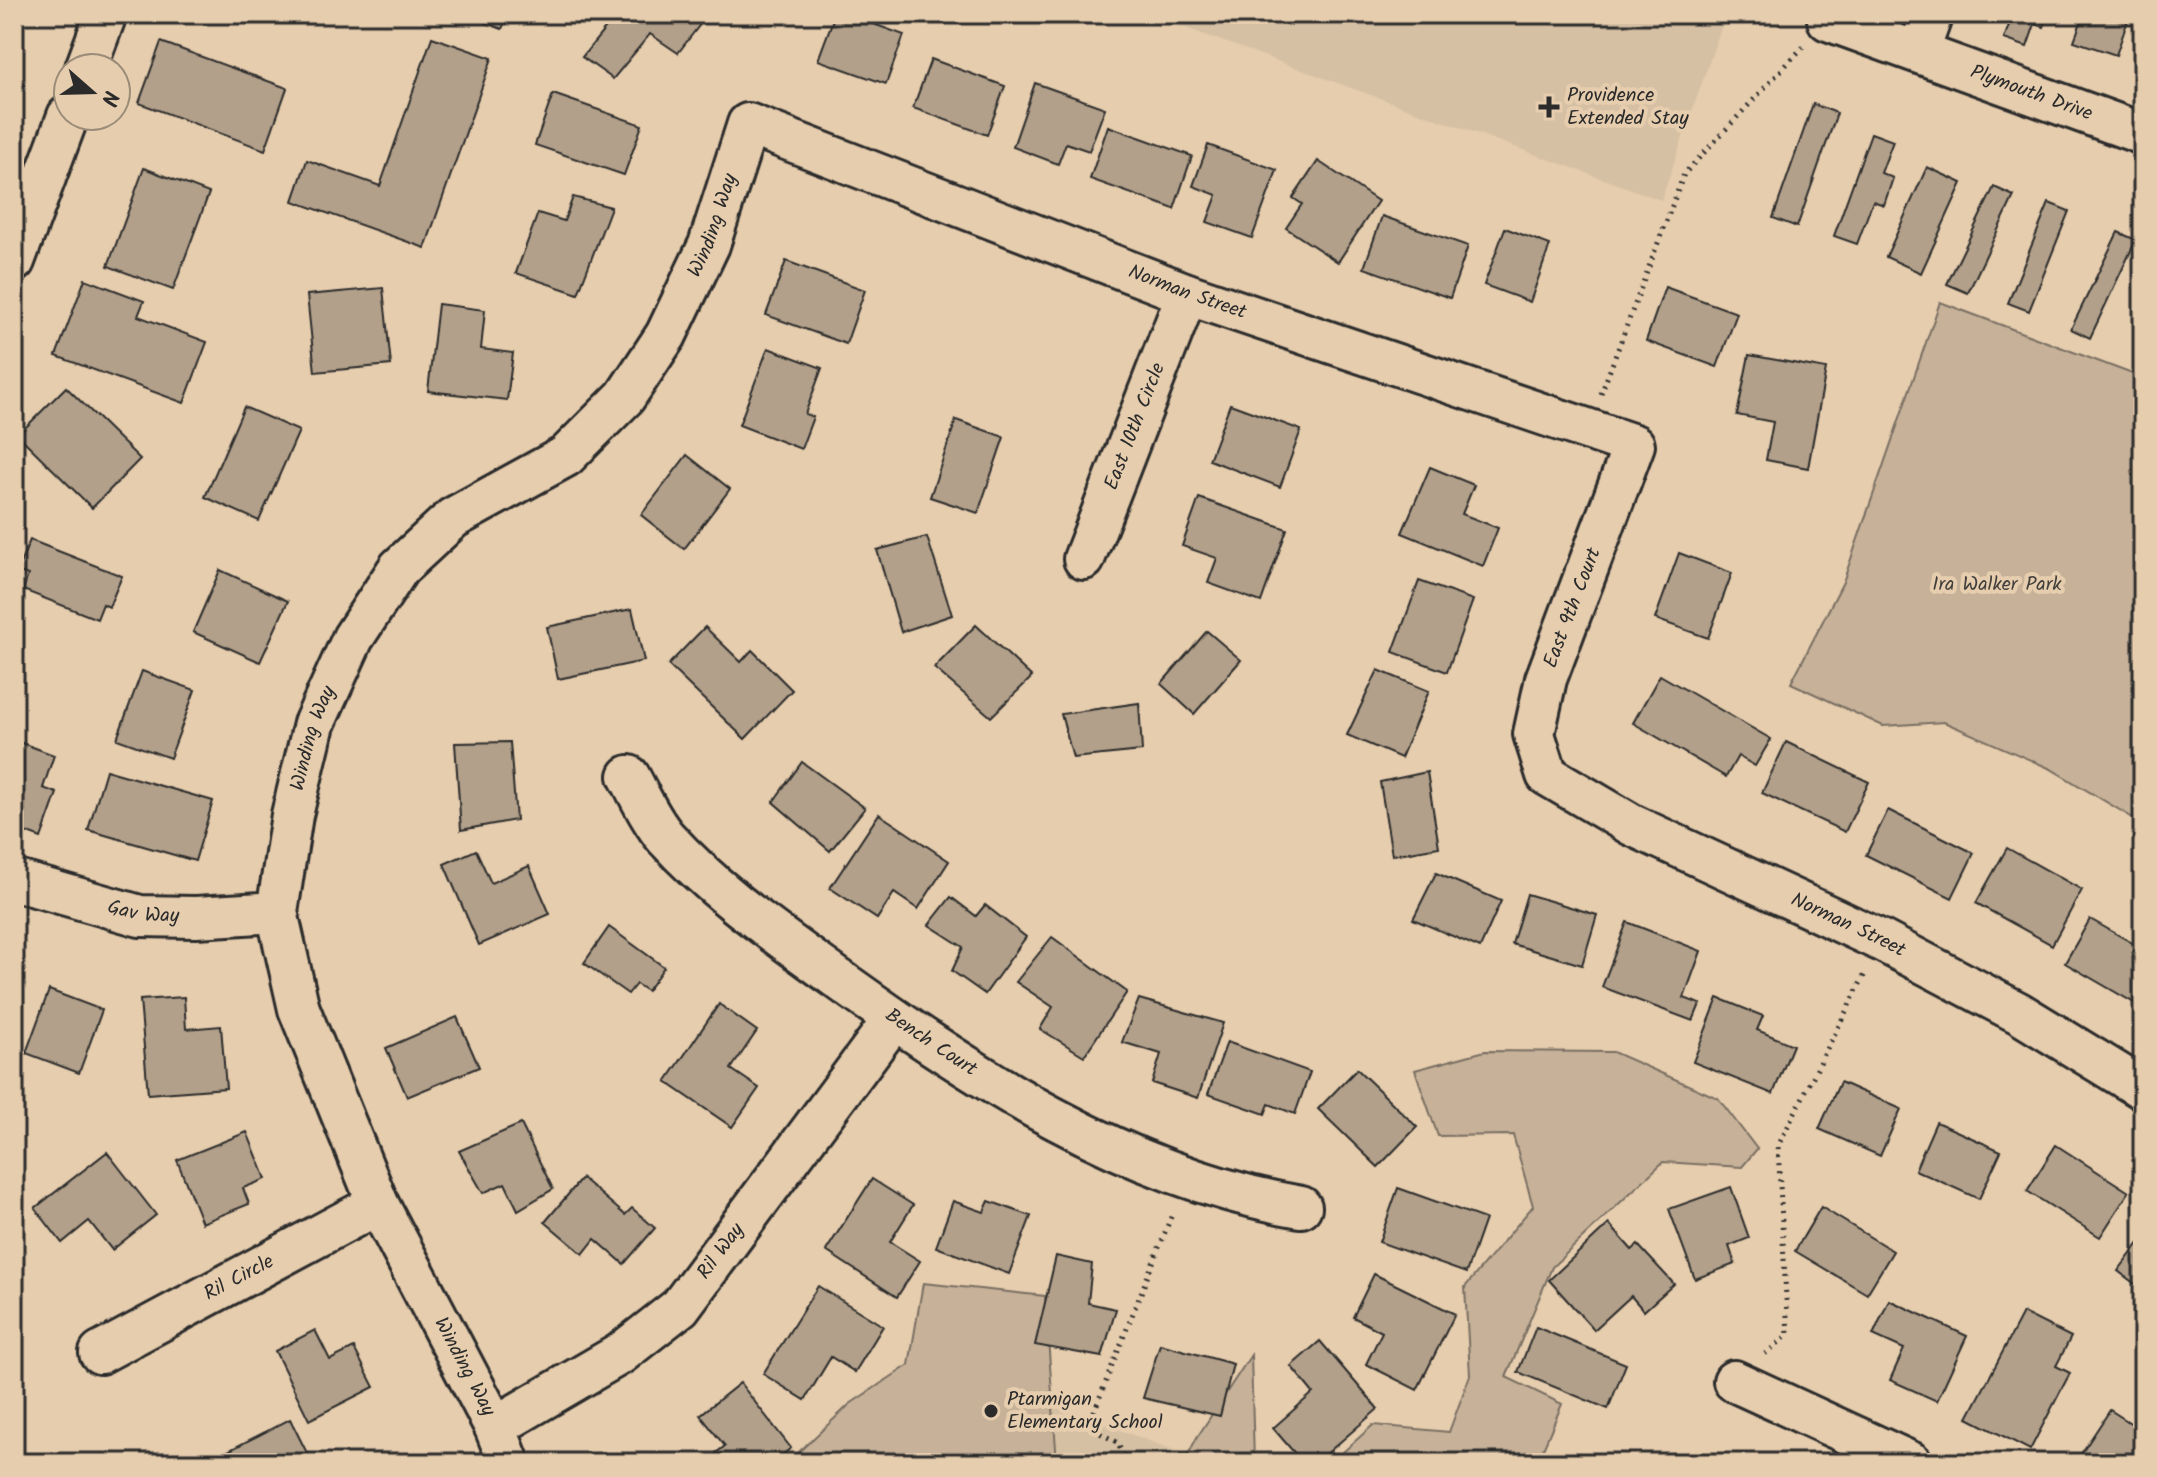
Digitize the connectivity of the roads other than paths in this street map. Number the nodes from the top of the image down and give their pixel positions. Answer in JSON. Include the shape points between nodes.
{"nodes":[{"id":1,"x":106,"y":14,"type":"edge"},
{"id":2,"x":1932,"y":14,"type":"edge"},
{"id":3,"x":1828,"y":20,"type":"road end"},
{"id":4,"x":1919,"y":51,"type":"junction"},
{"id":5,"x":92,"y":52,"type":"edge"},
{"id":6,"x":748,"y":124,"type":"joint"},
{"id":7,"x":62,"y":132,"type":"edge"},
{"id":8,"x":2143,"y":134,"type":"edge"},
{"id":9,"x":14,"y":261,"type":"edge"},
{"id":10,"x":1187,"y":294,"type":"junction"},
{"id":11,"x":1634,"y":445,"type":"joint"},
{"id":12,"x":1084,"y":559,"type":"dead end"},
{"id":13,"x":1547,"y":775,"type":"joint"},
{"id":14,"x":629,"y":776,"type":"dead end"},
{"id":15,"x":14,"y":880,"type":"edge"},
{"id":16,"x":277,"y":912,"type":"junction"},
{"id":17,"x":894,"y":1019,"type":"junction"},
{"id":18,"x":2143,"y":1089,"type":"edge"},
{"id":19,"x":378,"y":1204,"type":"junction"},
{"id":20,"x":1301,"y":1207,"type":"dead end"},
{"id":21,"x":100,"y":1353,"type":"dead end"},
{"id":22,"x":1734,"y":1381,"type":"road end"},
{"id":23,"x":502,"y":1445,"type":"edge"},
{"id":24,"x":1912,"y":1463,"type":"edge"}],
"edges":[{"from":1,"to":5,"type":"street"},
{"from":2,"to":4,"type":"street"},
{"from":3,"to":4,"type":"street","name":"Plymouth Drive"},
{"from":4,"to":8,"type":"street","name":"Plymouth Drive"},
{"from":6,"to":10,"type":"street","name":"Norman Street"},
{"from":6,"to":16,"type":"street","name":"Winding Way","via":[[709,245],[666,335],[625,397],[566,456],[453,518],[399,568],[353,638],[314,724],[292,815]]},
{"from":7,"to":9,"type":"street"},
{"from":10,"to":11,"type":"street","name":"Norman Street"},
{"from":10,"to":12,"type":"street","name":"East 10th Circle"},
{"from":11,"to":13,"type":"street","name":"East 9th Court","via":[[1546,679],[1534,734]]},
{"from":13,"to":18,"type":"street","name":"Norman Street","via":[[1632,825],[1882,941],[2019,1013]]},
{"from":14,"to":17,"type":"street","name":"Bench Court","via":[[663,836],[729,900]]},
{"from":15,"to":16,"type":"street","name":"Gav Way","via":[[140,916]]},
{"from":16,"to":19,"type":"street","name":"Winding Way","via":[[299,1009]]},
{"from":17,"to":20,"type":"street","name":"Bench Court","via":[[1072,1129],[1186,1180]]},
{"from":17,"to":23,"type":"street","name":"Ril Way","via":[[680,1307]]},
{"from":19,"to":21,"type":"street","name":"Ril Circle"},
{"from":19,"to":23,"type":"street","name":"Winding Way"},
{"from":22,"to":24,"type":"street"}]}
